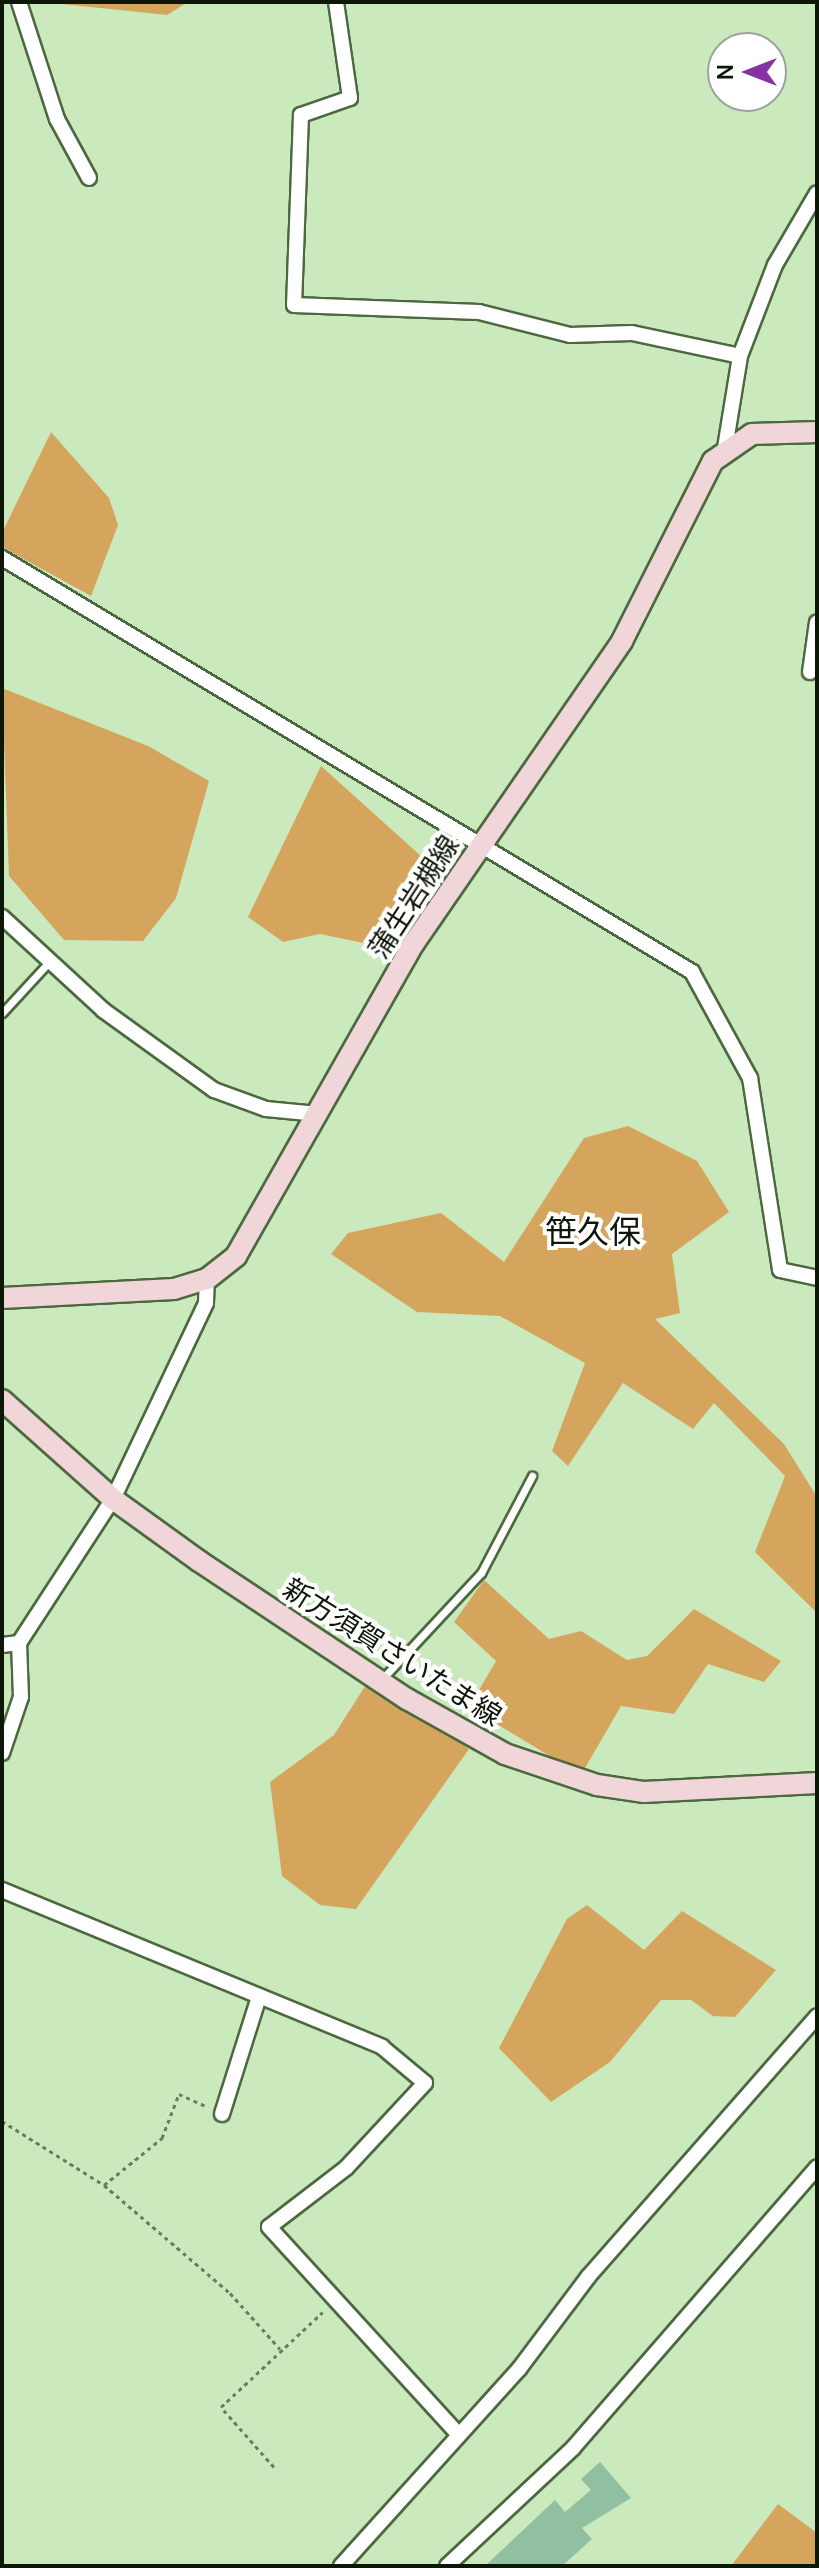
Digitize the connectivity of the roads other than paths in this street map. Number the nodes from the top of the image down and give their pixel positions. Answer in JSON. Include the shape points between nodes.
{"nodes":[{"id":1,"x":19,"y":2,"type":"edge"},
{"id":2,"x":336,"y":2,"type":"edge"},
{"id":3,"x":89,"y":178,"type":"dead end"},
{"id":4,"x":817,"y":193,"type":"edge"},
{"id":5,"x":740,"y":356,"type":"junction"},
{"id":6,"x":817,"y":432,"type":"edge"},
{"id":7,"x":725,"y":448,"type":"junction"},
{"id":8,"x":2,"y":558,"type":"edge"},
{"id":9,"x":817,"y":622,"type":"edge"},
{"id":10,"x":810,"y":672,"type":"dead end"},
{"id":11,"x":478,"y":846,"type":"junction"},
{"id":12,"x":2,"y":917,"type":"edge"},
{"id":13,"x":51,"y":959,"type":"junction"},
{"id":14,"x":2,"y":1013,"type":"edge"},
{"id":15,"x":318,"y":1114,"type":"junction"},
{"id":16,"x":817,"y":1278,"type":"edge"},
{"id":17,"x":207,"y":1279,"type":"junction"},
{"id":18,"x":2,"y":1298,"type":"edge"},
{"id":19,"x":2,"y":1400,"type":"edge"},
{"id":20,"x":532,"y":1476,"type":"dead end"},
{"id":21,"x":113,"y":1499,"type":"junction"},
{"id":22,"x":19,"y":1643,"type":"junction"},
{"id":23,"x":2,"y":1645,"type":"edge"},
{"id":24,"x":380,"y":1681,"type":"junction"},
{"id":25,"x":2,"y":1753,"type":"edge"},
{"id":26,"x":817,"y":1783,"type":"edge"},
{"id":27,"x":2,"y":1890,"type":"edge"},
{"id":28,"x":259,"y":1997,"type":"junction"},
{"id":29,"x":817,"y":2016,"type":"edge"},
{"id":30,"x":222,"y":2114,"type":"road end"},
{"id":31,"x":817,"y":2167,"type":"edge"},
{"id":32,"x":457,"y":2433,"type":"junction"},
{"id":33,"x":341,"y":2566,"type":"edge"},
{"id":34,"x":447,"y":2566,"type":"edge"}],
"edges":[{"from":1,"to":3,"type":"street","via":[[57,119]]},
{"from":2,"to":5,"type":"street","via":[[350,98],[301,115],[294,305],[479,312],[570,335],[632,333]]},
{"from":4,"to":5,"type":"street","via":[[775,265]]},
{"from":5,"to":7,"type":"street"},
{"from":6,"to":7,"type":"main road","via":[[752,434]]},
{"from":7,"to":11,"type":"main road","name":"蒲生岩槻線","via":[[600,678]]},
{"from":8,"to":11,"type":"street"},
{"from":9,"to":10,"type":"street"},
{"from":11,"to":15,"type":"main road","name":"蒲生岩槻線"},
{"from":11,"to":16,"type":"street","via":[[692,972],[750,1078],[780,1270]]},
{"from":12,"to":13,"type":"street"},
{"from":13,"to":14,"type":"lane"},
{"from":13,"to":15,"type":"street","via":[[103,1010],[214,1090],[266,1109]]},
{"from":15,"to":17,"type":"main road","name":"蒲生岩槻線","via":[[250,1236]]},
{"from":17,"to":18,"type":"main road","via":[[174,1289]]},
{"from":17,"to":21,"type":"street","via":[[206,1303]]},
{"from":19,"to":21,"type":"main road","name":"新方須賀さいたま線"},
{"from":20,"to":24,"type":"lane","via":[[481,1573]]},
{"from":21,"to":22,"type":"street"},
{"from":21,"to":24,"type":"main road","name":"新方須賀さいたま線"},
{"from":22,"to":23,"type":"street"},
{"from":22,"to":25,"type":"street","via":[[21,1697]]},
{"from":24,"to":26,"type":"main road","name":"新方須賀さいたま線","via":[[505,1754],[597,1785],[684,1795]]},
{"from":27,"to":28,"type":"street"},
{"from":28,"to":30,"type":"street"},
{"from":28,"to":32,"type":"street","via":[[382,2047],[425,2083],[346,2168],[269,2227]]},
{"from":29,"to":32,"type":"street"},
{"from":31,"to":34,"type":"street","via":[[573,2448]]},
{"from":32,"to":33,"type":"street"}]}
